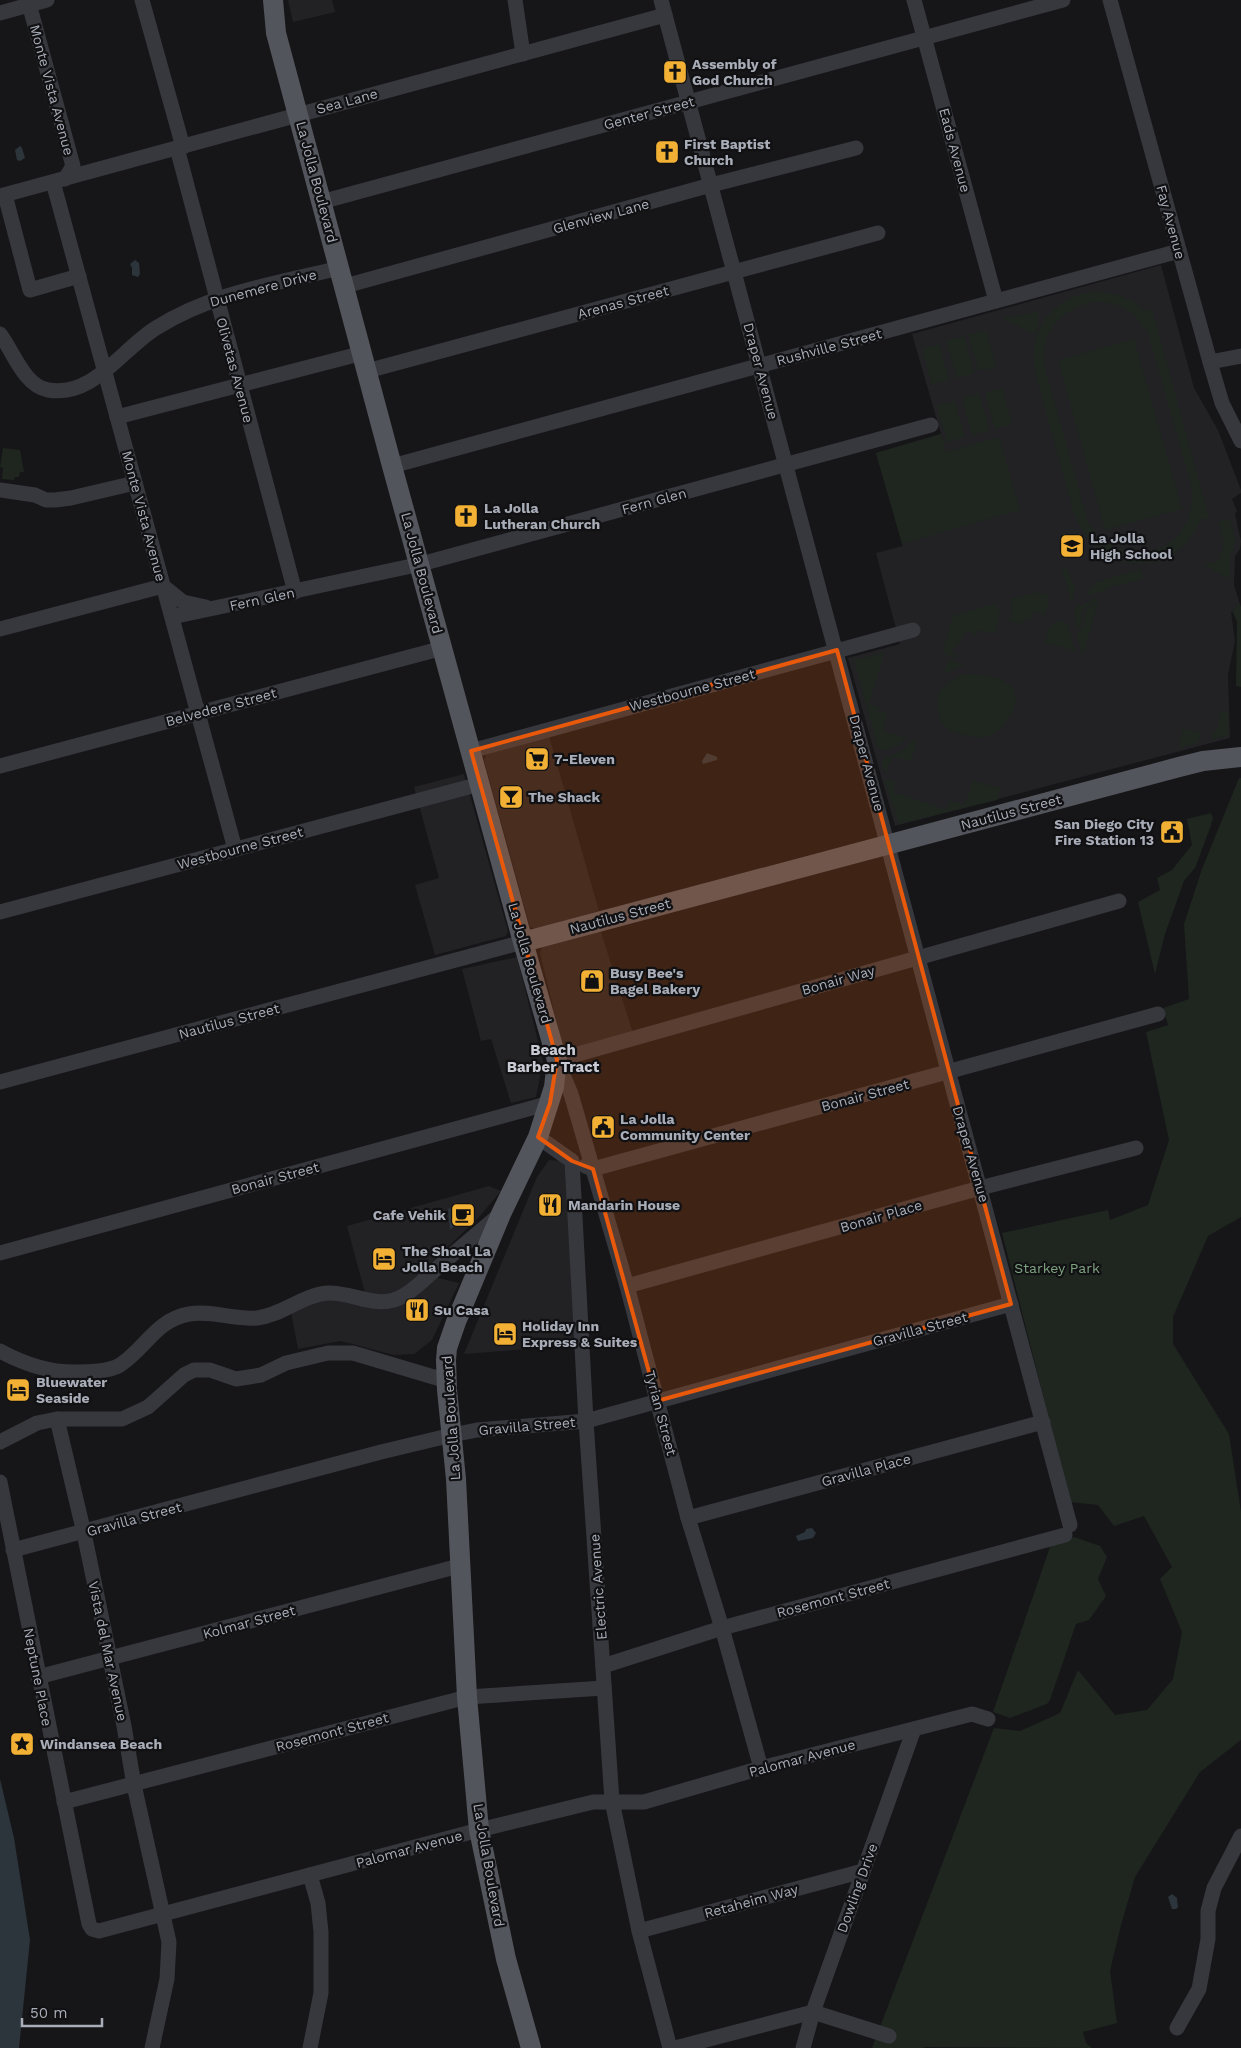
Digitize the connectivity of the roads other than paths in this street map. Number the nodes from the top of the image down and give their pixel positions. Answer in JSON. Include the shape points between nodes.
{"nodes":[{"id":1,"x":47,"y":0,"type":"edge"},
{"id":2,"x":142,"y":0,"type":"edge"},
{"id":3,"x":273,"y":0,"type":"edge"},
{"id":4,"x":515,"y":0,"type":"edge"},
{"id":5,"x":661,"y":0,"type":"edge"},
{"id":6,"x":914,"y":0,"type":"edge"},
{"id":7,"x":1063,"y":0,"type":"edge"},
{"id":8,"x":1110,"y":0,"type":"edge"},
{"id":9,"x":28,"y":2,"type":"edge"},
{"id":10,"x":0,"y":13,"type":"edge"},
{"id":11,"x":665,"y":15,"type":"junction"},
{"id":12,"x":924,"y":38,"type":"junction"},
{"id":13,"x":523,"y":54,"type":"junction"},
{"id":14,"x":689,"y":102,"type":"junction"},
{"id":15,"x":298,"y":115,"type":"junction"},
{"id":16,"x":180,"y":147,"type":"junction"},
{"id":17,"x":856,"y":148,"type":"dead end"},
{"id":18,"x":59,"y":180,"type":"junction"},
{"id":19,"x":711,"y":185,"type":"junction"},
{"id":20,"x":2,"y":195,"type":"edge"},
{"id":21,"x":321,"y":202,"type":"junction"},
{"id":22,"x":878,"y":233,"type":"dead end"},
{"id":23,"x":1179,"y":251,"type":"junction"},
{"id":24,"x":734,"y":272,"type":"junction"},
{"id":25,"x":79,"y":276,"type":"junction"},
{"id":26,"x":343,"y":277,"type":"junction"},
{"id":27,"x":216,"y":299,"type":"junction"},
{"id":28,"x":996,"y":301,"type":"junction"},
{"id":29,"x":0,"y":334,"type":"edge"},
{"id":30,"x":1241,"y":356,"type":"edge"},
{"id":31,"x":365,"y":362,"type":"junction"},
{"id":32,"x":1210,"y":362,"type":"junction"},
{"id":33,"x":760,"y":366,"type":"junction"},
{"id":34,"x":105,"y":371,"type":"junction"},
{"id":35,"x":240,"y":385,"type":"junction"},
{"id":36,"x":117,"y":417,"type":"junction"},
{"id":37,"x":931,"y":425,"type":"dead end"},
{"id":38,"x":1241,"y":441,"type":"edge"},
{"id":39,"x":786,"y":465,"type":"junction"},
{"id":40,"x":392,"y":466,"type":"junction"},
{"id":41,"x":135,"y":483,"type":"junction"},
{"id":42,"x":0,"y":490,"type":"edge"},
{"id":43,"x":421,"y":564,"type":"junction"},
{"id":44,"x":163,"y":586,"type":"junction"},
{"id":45,"x":295,"y":592,"type":"junction"},
{"id":46,"x":220,"y":607,"type":"junction"},
{"id":47,"x":172,"y":617,"type":"junction"},
{"id":48,"x":0,"y":630,"type":"edge"},
{"id":49,"x":913,"y":630,"type":"dead end"},
{"id":50,"x":443,"y":648,"type":"junction"},
{"id":51,"x":837,"y":650,"type":"junction"},
{"id":52,"x":198,"y":713,"type":"junction"},
{"id":53,"x":471,"y":751,"type":"junction"},
{"id":54,"x":1241,"y":758,"type":"edge"},
{"id":55,"x":0,"y":766,"type":"edge"},
{"id":56,"x":480,"y":784,"type":"junction"},
{"id":57,"x":889,"y":844,"type":"junction"},
{"id":58,"x":235,"y":849,"type":"junction"},
{"id":59,"x":1119,"y":902,"type":"dead end"},
{"id":60,"x":0,"y":912,"type":"edge"},
{"id":61,"x":523,"y":942,"type":"junction"},
{"id":62,"x":917,"y":958,"type":"junction"},
{"id":63,"x":1158,"y":1014,"type":"dead end"},
{"id":64,"x":557,"y":1060,"type":"junction"},
{"id":65,"x":948,"y":1072,"type":"junction"},
{"id":66,"x":0,"y":1082,"type":"edge"},
{"id":67,"x":550,"y":1103,"type":"junction"},
{"id":68,"x":538,"y":1137,"type":"junction"},
{"id":69,"x":1136,"y":1148,"type":"dead end"},
{"id":70,"x":572,"y":1160,"type":"junction"},
{"id":71,"x":593,"y":1169,"type":"junction"},
{"id":72,"x":980,"y":1188,"type":"junction"},
{"id":73,"x":501,"y":1214,"type":"junction"},
{"id":74,"x":0,"y":1253,"type":"edge"},
{"id":75,"x":627,"y":1286,"type":"junction"},
{"id":76,"x":1011,"y":1304,"type":"junction"},
{"id":77,"x":0,"y":1351,"type":"edge"},
{"id":78,"x":447,"y":1381,"type":"junction"},
{"id":79,"x":657,"y":1401,"type":"junction"},
{"id":80,"x":57,"y":1419,"type":"junction"},
{"id":81,"x":586,"y":1421,"type":"junction"},
{"id":82,"x":1043,"y":1422,"type":"junction"},
{"id":83,"x":452,"y":1435,"type":"junction"},
{"id":84,"x":0,"y":1442,"type":"edge"},
{"id":85,"x":0,"y":1482,"type":"edge"},
{"id":86,"x":688,"y":1518,"type":"junction"},
{"id":87,"x":1068,"y":1530,"type":"joint"},
{"id":88,"x":84,"y":1533,"type":"junction"},
{"id":89,"x":13,"y":1550,"type":"junction"},
{"id":90,"x":459,"y":1566,"type":"junction"},
{"id":91,"x":722,"y":1628,"type":"junction"},
{"id":92,"x":109,"y":1659,"type":"junction"},
{"id":93,"x":603,"y":1666,"type":"junction"},
{"id":94,"x":38,"y":1677,"type":"junction"},
{"id":95,"x":604,"y":1688,"type":"junction"},
{"id":96,"x":467,"y":1697,"type":"junction"},
{"id":97,"x":988,"y":1719,"type":"dead end"},
{"id":98,"x":914,"y":1729,"type":"junction"},
{"id":99,"x":761,"y":1768,"type":"junction"},
{"id":100,"x":134,"y":1785,"type":"junction"},
{"id":101,"x":612,"y":1801,"type":"junction"},
{"id":102,"x":64,"y":1802,"type":"junction"},
{"id":103,"x":479,"y":1830,"type":"junction"},
{"id":104,"x":1241,"y":1836,"type":"edge"},
{"id":105,"x":863,"y":1871,"type":"junction"},
{"id":106,"x":310,"y":1875,"type":"junction"},
{"id":107,"x":162,"y":1913,"type":"junction"},
{"id":108,"x":92,"y":1929,"type":"joint"},
{"id":109,"x":639,"y":1931,"type":"junction"},
{"id":110,"x":813,"y":2012,"type":"junction"},
{"id":111,"x":1178,"y":2028,"type":"dead end"},
{"id":112,"x":889,"y":2036,"type":"dead end"},
{"id":113,"x":152,"y":2048,"type":"edge"},
{"id":114,"x":310,"y":2048,"type":"edge"},
{"id":115,"x":531,"y":2048,"type":"edge"},
{"id":116,"x":670,"y":2048,"type":"edge"},
{"id":117,"x":675,"y":2048,"type":"edge"},
{"id":118,"x":803,"y":2048,"type":"edge"}],
"edges":[{"from":1,"to":9,"type":"street"},
{"from":2,"to":16,"type":"street","name":"Olivetas Avenue"},
{"from":3,"to":15,"type":"main road","name":"La Jolla Boulevard","via":[[276,33]]},
{"from":4,"to":13,"type":"street"},
{"from":5,"to":11,"type":"street","name":"Draper Avenue"},
{"from":6,"to":12,"type":"street","name":"Eads Avenue"},
{"from":7,"to":12,"type":"street","name":"Genter Street"},
{"from":8,"to":23,"type":"street","name":"Fay Avenue"},
{"from":9,"to":10,"type":"street"},
{"from":9,"to":18,"type":"street","name":"Monte Vista Avenue","via":[[73,166]]},
{"from":11,"to":13,"type":"street","name":"Sea Lane"},
{"from":11,"to":14,"type":"street","name":"Draper Avenue"},
{"from":12,"to":14,"type":"street","name":"Genter Street"},
{"from":12,"to":28,"type":"street","name":"Eads Avenue"},
{"from":13,"to":15,"type":"street","name":"Sea Lane"},
{"from":14,"to":19,"type":"street","name":"Draper Avenue"},
{"from":14,"to":21,"type":"street","name":"Genter Street"},
{"from":15,"to":16,"type":"street","name":"Sea Lane"},
{"from":15,"to":21,"type":"main road","name":"La Jolla Boulevard"},
{"from":16,"to":18,"type":"street","name":"Sea Lane"},
{"from":16,"to":27,"type":"street","name":"Olivetas Avenue"},
{"from":17,"to":19,"type":"street","name":"Glenview Lane"},
{"from":18,"to":20,"type":"street","name":"Sea Lane"},
{"from":18,"to":25,"type":"street","name":"Monte Vista Avenue"},
{"from":19,"to":24,"type":"street","name":"Draper Avenue"},
{"from":19,"to":26,"type":"street","name":"Glenview Lane"},
{"from":20,"to":25,"type":"street","via":[[30,290]]},
{"from":21,"to":26,"type":"main road","name":"La Jolla Boulevard"},
{"from":22,"to":24,"type":"street","name":"Arenas Street"},
{"from":23,"to":28,"type":"street","name":"Rushville Street"},
{"from":23,"to":32,"type":"street","name":"Fay Avenue"},
{"from":24,"to":31,"type":"street","name":"Arenas Street"},
{"from":24,"to":33,"type":"street","name":"Draper Avenue"},
{"from":25,"to":34,"type":"street","name":"Monte Vista Avenue"},
{"from":26,"to":27,"type":"street","name":"Dunemere Drive"},
{"from":26,"to":31,"type":"main road","name":"La Jolla Boulevard"},
{"from":27,"to":34,"type":"street","name":"Dunemere Drive","via":[[155,328]]},
{"from":27,"to":35,"type":"street","name":"Olivetas Avenue"},
{"from":28,"to":33,"type":"street","name":"Rushville Street"},
{"from":29,"to":34,"type":"street","name":"Dunemere Drive","via":[[15,361],[38,388],[70,391]]},
{"from":30,"to":32,"type":"street"},
{"from":31,"to":35,"type":"street","name":"Arenas Street"},
{"from":31,"to":40,"type":"main road","name":"La Jolla Boulevard"},
{"from":32,"to":38,"type":"street","name":"Fay Avenue","via":[[1222,404]]},
{"from":33,"to":39,"type":"street","name":"Draper Avenue"},
{"from":33,"to":40,"type":"street","name":"Rushville Street"},
{"from":34,"to":36,"type":"street","name":"Monte Vista Avenue"},
{"from":35,"to":36,"type":"street","name":"Arenas Street"},
{"from":35,"to":45,"type":"street","name":"Olivetas Avenue"},
{"from":36,"to":41,"type":"street","name":"Monte Vista Avenue"},
{"from":37,"to":39,"type":"street","name":"Fern Glen"},
{"from":39,"to":43,"type":"street","name":"Fern Glen"},
{"from":39,"to":51,"type":"street","name":"Draper Avenue"},
{"from":40,"to":43,"type":"main road","name":"La Jolla Boulevard"},
{"from":41,"to":42,"type":"street","via":[[55,500]]},
{"from":41,"to":44,"type":"street","name":"Monte Vista Avenue"},
{"from":43,"to":45,"type":"street","name":"Fern Glen"},
{"from":43,"to":50,"type":"main road","name":"La Jolla Boulevard"},
{"from":44,"to":46,"type":"street","via":[[190,605]]},
{"from":44,"to":47,"type":"street","name":"Monte Vista Avenue"},
{"from":44,"to":48,"type":"street"},
{"from":45,"to":46,"type":"street","name":"Fern Glen"},
{"from":46,"to":47,"type":"street","name":"Fern Glen"},
{"from":47,"to":52,"type":"street","name":"Monte Vista Avenue"},
{"from":49,"to":51,"type":"street","name":"Westbourne Street"},
{"from":50,"to":52,"type":"street","name":"Belvedere Street"},
{"from":50,"to":53,"type":"main road","name":"La Jolla Boulevard"},
{"from":51,"to":53,"type":"street","name":"Westbourne Street"},
{"from":51,"to":57,"type":"street","name":"Draper Avenue"},
{"from":52,"to":55,"type":"street","name":"Belvedere Street"},
{"from":52,"to":58,"type":"street","name":"Monte Vista Avenue"},
{"from":53,"to":56,"type":"main road","name":"La Jolla Boulevard"},
{"from":54,"to":57,"type":"main road","name":"Nautilus Street","via":[[1203,760]]},
{"from":56,"to":58,"type":"street","name":"Westbourne Street"},
{"from":56,"to":61,"type":"main road","name":"La Jolla Boulevard"},
{"from":57,"to":61,"type":"main road","name":"Nautilus Street"},
{"from":57,"to":62,"type":"street","name":"Draper Avenue"},
{"from":58,"to":60,"type":"street","name":"Westbourne Street"},
{"from":59,"to":62,"type":"street","name":"Bonair Way"},
{"from":61,"to":64,"type":"main road","name":"La Jolla Boulevard"},
{"from":61,"to":66,"type":"street","name":"Nautilus Street"},
{"from":62,"to":64,"type":"street","name":"Bonair Way"},
{"from":62,"to":65,"type":"street","name":"Draper Avenue"},
{"from":63,"to":65,"type":"street","name":"Bonair Street"},
{"from":64,"to":67,"type":"main road","name":"La Jolla Boulevard"},
{"from":64,"to":71,"type":"street","name":"Tyrian Street","via":[[572,1094]]},
{"from":65,"to":71,"type":"street","name":"Bonair Street"},
{"from":65,"to":72,"type":"street","name":"Draper Avenue"},
{"from":67,"to":68,"type":"main road","name":"La Jolla Boulevard"},
{"from":67,"to":74,"type":"street","name":"Bonair Street"},
{"from":68,"to":70,"type":"street"},
{"from":68,"to":73,"type":"main road","name":"La Jolla Boulevard"},
{"from":69,"to":72,"type":"street","name":"Bonair Place"},
{"from":70,"to":71,"type":"street"},
{"from":70,"to":81,"type":"street","name":"Electric Avenue"},
{"from":71,"to":75,"type":"street","name":"Tyrian Street"},
{"from":72,"to":75,"type":"street","name":"Bonair Place"},
{"from":72,"to":76,"type":"street","name":"Draper Avenue"},
{"from":73,"to":77,"type":"street","via":[[422,1282],[392,1301],[372,1301],[329,1293],[301,1300],[258,1318],[191,1313],[172,1318],[121,1364],[112,1368],[80,1372],[44,1368],[20,1362]]},
{"from":73,"to":78,"type":"main road","name":"La Jolla Boulevard","via":[[450,1337]]},
{"from":75,"to":79,"type":"street","name":"Tyrian Street"},
{"from":76,"to":79,"type":"street","name":"Gravilla Street"},
{"from":76,"to":82,"type":"street","name":"Draper Avenue"},
{"from":78,"to":80,"type":"street","via":[[353,1353],[328,1353],[286,1363],[260,1375],[236,1379],[210,1370],[194,1370],[148,1407],[122,1419]]},
{"from":78,"to":83,"type":"main road","name":"La Jolla Boulevard"},
{"from":79,"to":81,"type":"street","name":"Gravilla Street"},
{"from":79,"to":86,"type":"street","name":"Tyrian Street"},
{"from":80,"to":84,"type":"street","via":[[38,1423]]},
{"from":80,"to":88,"type":"street","name":"Vista del Mar Avenue"},
{"from":81,"to":83,"type":"street","name":"Gravilla Street"},
{"from":81,"to":93,"type":"street","name":"Electric Avenue"},
{"from":82,"to":86,"type":"street","name":"Gravilla Place"},
{"from":82,"to":87,"type":"street","name":"Draper Avenue"},
{"from":83,"to":88,"type":"street","name":"Gravilla Street"},
{"from":83,"to":90,"type":"main road","name":"La Jolla Boulevard"},
{"from":85,"to":89,"type":"street","name":"Neptune Place"},
{"from":86,"to":91,"type":"street","name":"Tyrian Street"},
{"from":87,"to":91,"type":"street","name":"Rosemont Street"},
{"from":88,"to":89,"type":"street","name":"Gravilla Street"},
{"from":88,"to":92,"type":"street","name":"Vista del Mar Avenue"},
{"from":89,"to":94,"type":"street","name":"Neptune Place"},
{"from":90,"to":92,"type":"street","name":"Kolmar Street"},
{"from":90,"to":96,"type":"main road","name":"La Jolla Boulevard"},
{"from":91,"to":93,"type":"street","name":"Rosemont Street"},
{"from":91,"to":99,"type":"street","name":"Tyrian Street"},
{"from":92,"to":94,"type":"street","name":"Kolmar Street"},
{"from":92,"to":100,"type":"street","name":"Vista del Mar Avenue"},
{"from":93,"to":95,"type":"street","name":"Electric Avenue"},
{"from":94,"to":102,"type":"street","name":"Neptune Place"},
{"from":95,"to":96,"type":"street","name":"Rosemont Street"},
{"from":95,"to":101,"type":"street","name":"Electric Avenue"},
{"from":96,"to":100,"type":"street","name":"Rosemont Street"},
{"from":96,"to":103,"type":"main road","name":"La Jolla Boulevard"},
{"from":97,"to":98,"type":"street","name":"Palomar Avenue","via":[[972,1714]]},
{"from":98,"to":99,"type":"street","name":"Palomar Avenue"},
{"from":98,"to":105,"type":"street","name":"Dowling Drive"},
{"from":99,"to":101,"type":"street","name":"Palomar Avenue","via":[[644,1802]]},
{"from":100,"to":102,"type":"street","name":"Rosemont Street"},
{"from":100,"to":107,"type":"street","name":"Vista del Mar Avenue"},
{"from":101,"to":103,"type":"street","name":"Palomar Avenue","via":[[593,1802]]},
{"from":101,"to":109,"type":"street","name":"Electric Avenue"},
{"from":102,"to":108,"type":"street","name":"Neptune Place","via":[[88,1924]]},
{"from":103,"to":106,"type":"street","name":"Palomar Avenue"},
{"from":103,"to":115,"type":"main road","name":"La Jolla Boulevard","via":[[506,1959]]},
{"from":104,"to":111,"type":"street","via":[[1214,1888],[1208,1911],[1208,1939],[1199,1990]]},
{"from":105,"to":109,"type":"street","name":"Retaheim Way"},
{"from":105,"to":110,"type":"street","name":"Dowling Drive"},
{"from":106,"to":107,"type":"street","name":"Palomar Avenue"},
{"from":106,"to":114,"type":"street","via":[[318,1903],[321,1932],[321,1993]]},
{"from":107,"to":108,"type":"street","name":"Palomar Avenue","via":[[99,1931]]},
{"from":107,"to":113,"type":"street","name":"Vista del Mar Avenue","via":[[169,1942],[167,1979]]},
{"from":109,"to":116,"type":"street","name":"Electric Avenue"},
{"from":110,"to":112,"type":"street"},
{"from":110,"to":117,"type":"street"},
{"from":110,"to":118,"type":"street","name":"Dowling Drive"}]}
